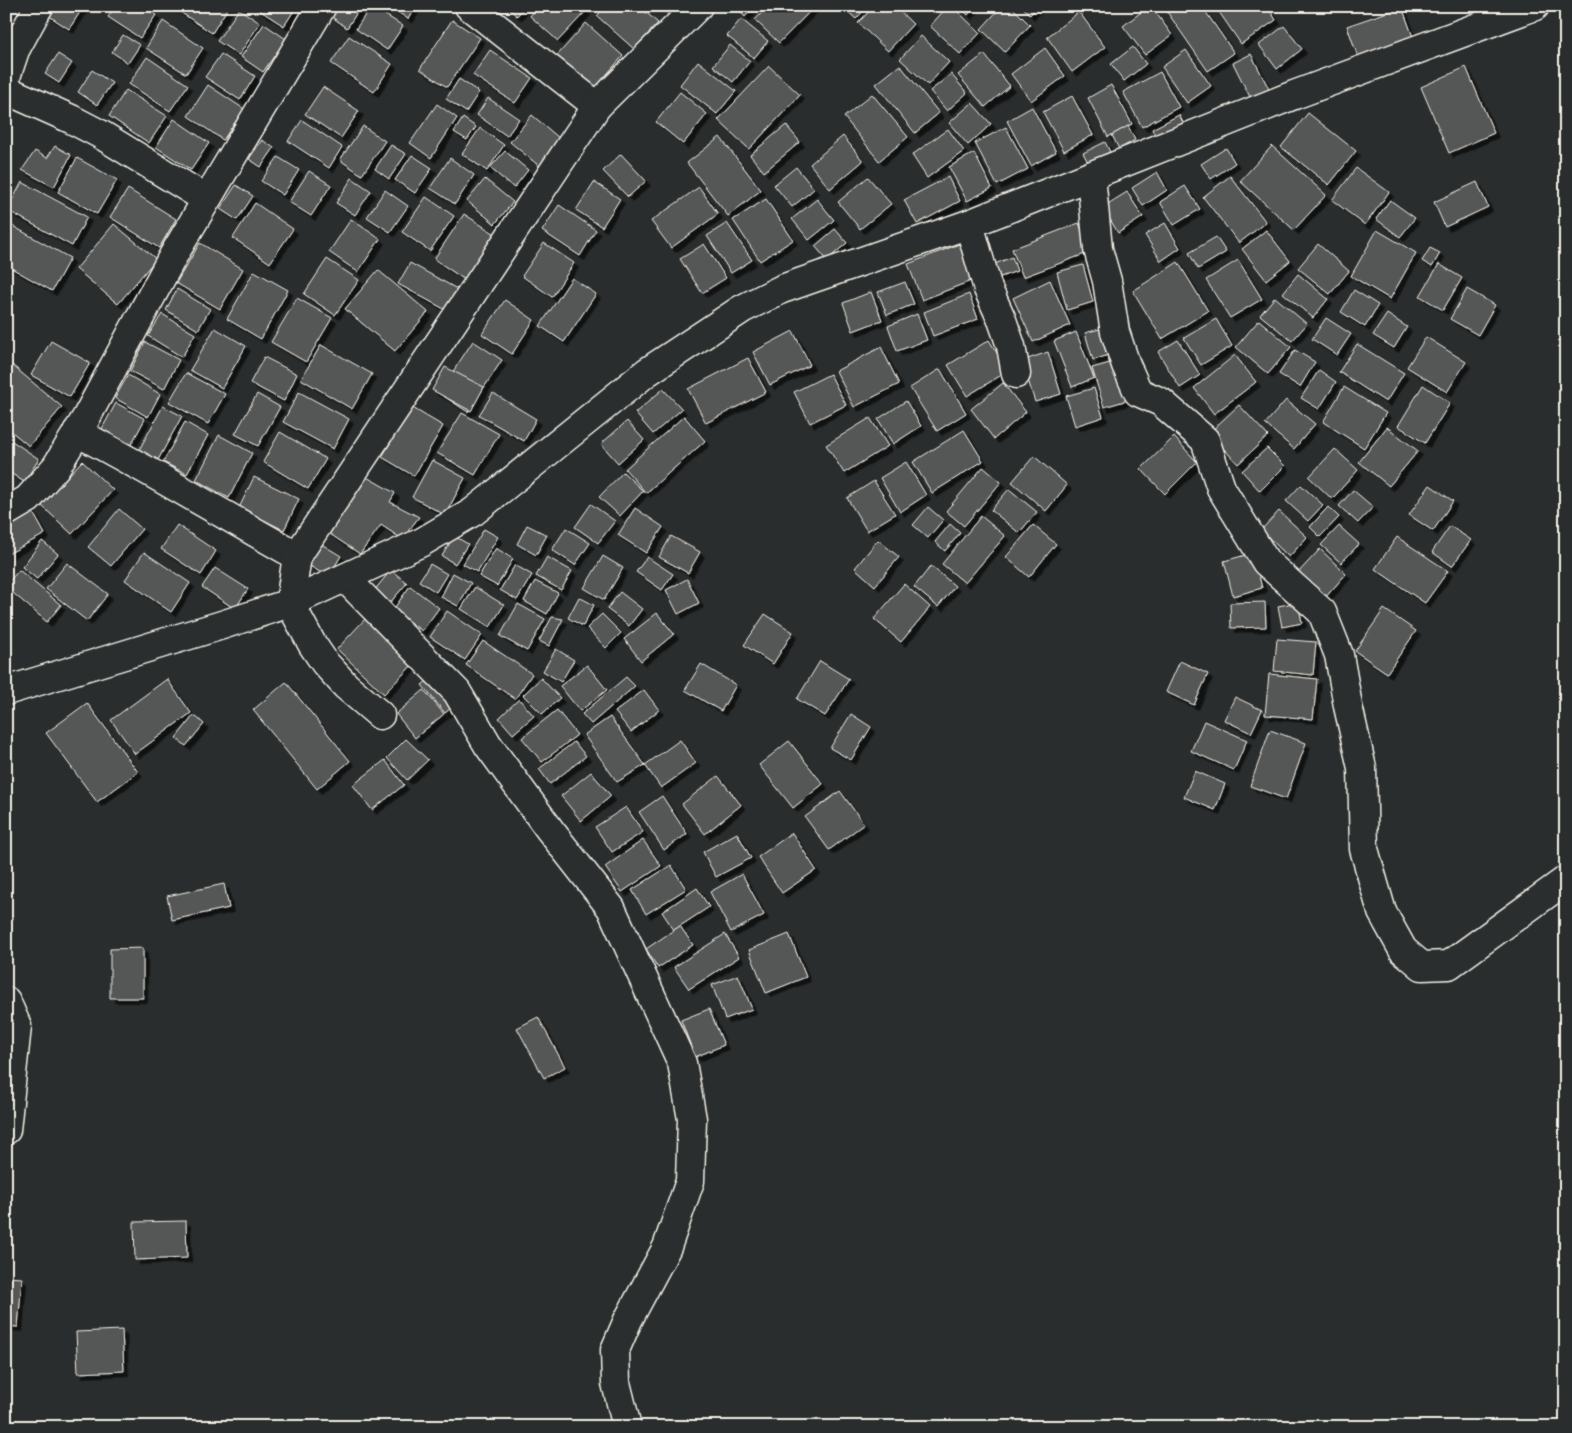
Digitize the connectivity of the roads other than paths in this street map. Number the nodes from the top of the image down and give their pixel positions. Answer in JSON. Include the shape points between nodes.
{"nodes":[{"id":1,"x":39,"y":6,"type":"edge"},
{"id":2,"x":322,"y":6,"type":"edge"},
{"id":3,"x":469,"y":6,"type":"edge"},
{"id":4,"x":698,"y":6,"type":"edge"},
{"id":5,"x":1535,"y":6,"type":"edge"},
{"id":6,"x":6,"y":77,"type":"edge"},
{"id":7,"x":6,"y":90,"type":"edge"},
{"id":8,"x":597,"y":106,"type":"junction"},
{"id":9,"x":1091,"y":176,"type":"junction"},
{"id":10,"x":206,"y":199,"type":"junction"},
{"id":11,"x":969,"y":224,"type":"junction"},
{"id":12,"x":1016,"y":374,"type":"dead end"},
{"id":13,"x":77,"y":432,"type":"junction"},
{"id":14,"x":6,"y":512,"type":"edge"},
{"id":15,"x":297,"y":556,"type":"junction"},
{"id":16,"x":345,"y":578,"type":"junction"},
{"id":17,"x":290,"y":603,"type":"junction"},
{"id":18,"x":6,"y":691,"type":"edge"},
{"id":19,"x":380,"y":715,"type":"dead end"},
{"id":20,"x":1566,"y":880,"type":"edge"},
{"id":21,"x":6,"y":1001,"type":"edge"},
{"id":22,"x":6,"y":1130,"type":"edge"},
{"id":23,"x":627,"y":1427,"type":"edge"}],
"edges":[{"from":1,"to":6,"type":"street"},
{"from":2,"to":10,"type":"street"},
{"from":3,"to":8,"type":"street"},
{"from":4,"to":8,"type":"street"},
{"from":5,"to":9,"type":"street","via":[[1294,95]]},
{"from":7,"to":10,"type":"street","via":[[100,134]]},
{"from":8,"to":15,"type":"street"},
{"from":9,"to":11,"type":"street"},
{"from":9,"to":20,"type":"street","via":[[1098,249],[1115,332],[1138,392],[1161,402],[1206,440],[1221,488],[1266,562],[1322,612],[1339,655],[1362,768],[1364,849],[1382,912],[1403,950],[1422,966],[1449,965]]},
{"from":10,"to":13,"type":"street"},
{"from":11,"to":12,"type":"street","via":[[988,289],[1011,346]]},
{"from":11,"to":16,"type":"street","via":[[782,288],[742,309],[647,372],[473,512],[422,542]]},
{"from":13,"to":14,"type":"street","via":[[56,467],[28,499]]},
{"from":13,"to":15,"type":"street"},
{"from":15,"to":17,"type":"street"},
{"from":16,"to":17,"type":"street"},
{"from":16,"to":23,"type":"street","via":[[457,692],[488,745],[611,908],[682,1063],[692,1119],[690,1182],[667,1247],[615,1350],[616,1383]]},
{"from":17,"to":18,"type":"street"},
{"from":17,"to":19,"type":"street","via":[[325,663]]},
{"from":21,"to":22,"type":"street","via":[[17,1026]]}]}
